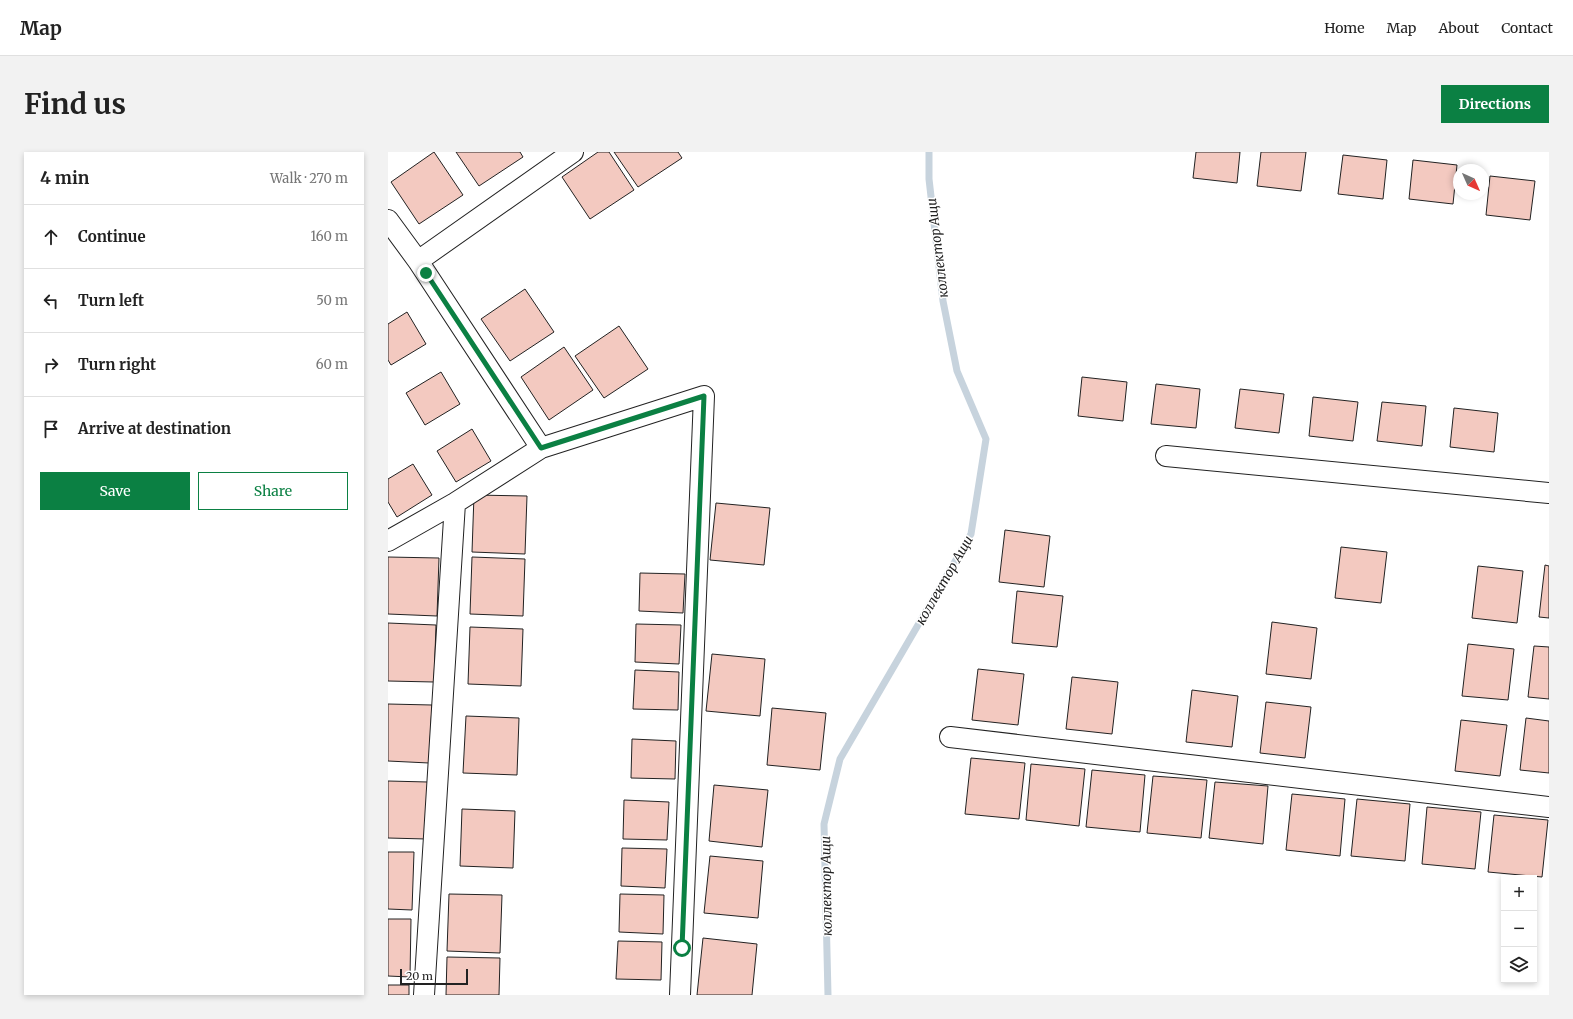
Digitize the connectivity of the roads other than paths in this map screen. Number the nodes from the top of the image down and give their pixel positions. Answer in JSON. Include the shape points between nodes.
{"nodes":[{"id":1,"x":573,"y":152,"type":"edge"},
{"id":2,"x":388,"y":220,"type":"edge"},
{"id":3,"x":418,"y":261,"type":"junction"},
{"id":4,"x":541,"y":448,"type":"junction"},
{"id":5,"x":1166,"y":456,"type":"dead end"},
{"id":6,"x":1549,"y":493,"type":"edge"},
{"id":7,"x":455,"y":503,"type":"junction"},
{"id":8,"x":388,"y":541,"type":"edge"},
{"id":9,"x":950,"y":737,"type":"dead end"},
{"id":10,"x":1549,"y":807,"type":"edge"},
{"id":11,"x":424,"y":995,"type":"edge"},
{"id":12,"x":680,"y":995,"type":"edge"}],
"edges":[{"from":1,"to":3,"type":"street"},
{"from":2,"to":3,"type":"street"},
{"from":3,"to":4,"type":"street"},
{"from":4,"to":7,"type":"street"},
{"from":4,"to":12,"type":"street","via":[[704,396]]},
{"from":5,"to":6,"type":"street"},
{"from":7,"to":8,"type":"street"},
{"from":7,"to":11,"type":"street"},
{"from":9,"to":10,"type":"street"}]}
